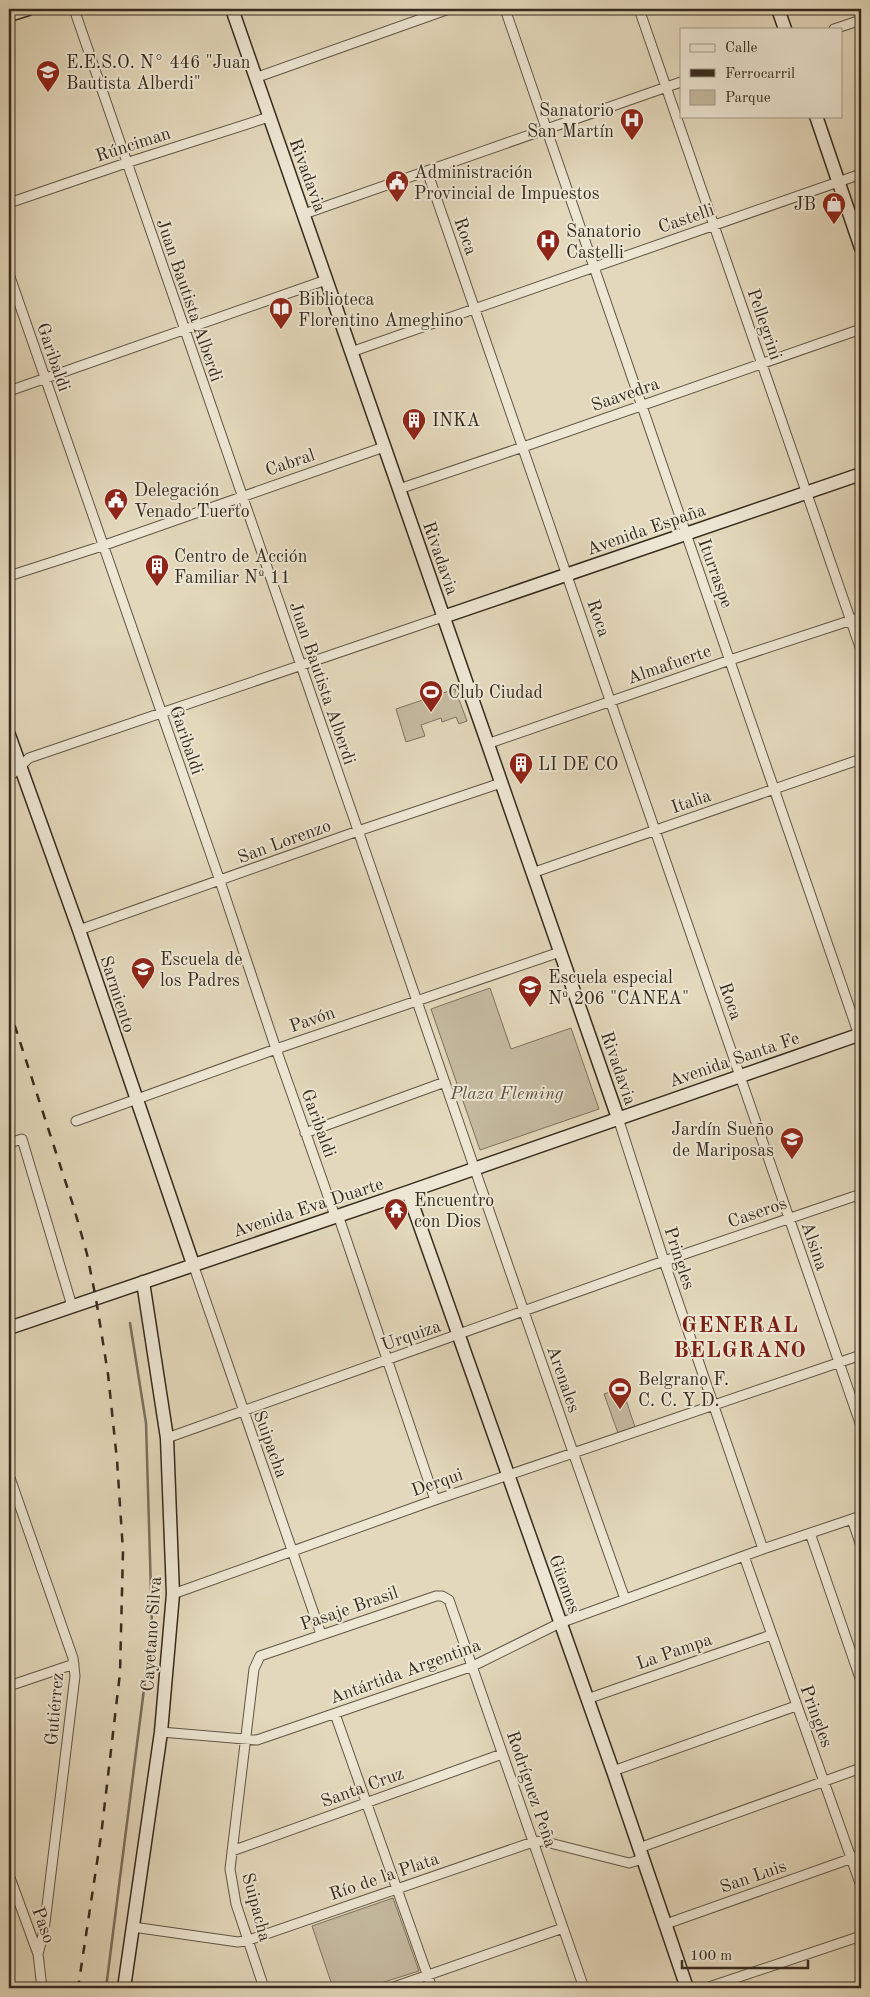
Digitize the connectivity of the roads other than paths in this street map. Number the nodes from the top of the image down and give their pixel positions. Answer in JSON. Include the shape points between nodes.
{"nodes":[{"id":1,"x":28,"y":9,"type":"edge"},
{"id":2,"x":74,"y":9,"type":"edge"},
{"id":3,"x":232,"y":9,"type":"edge"},
{"id":4,"x":450,"y":9,"type":"edge"},
{"id":5,"x":505,"y":9,"type":"edge"},
{"id":6,"x":639,"y":9,"type":"edge"},
{"id":7,"x":778,"y":9,"type":"edge"},
{"id":8,"x":9,"y":16,"type":"edge"},
{"id":9,"x":861,"y":20,"type":"edge"},
{"id":10,"x":785,"y":28,"type":"edge"},
{"id":11,"x":837,"y":28,"type":"edge"},
{"id":12,"x":255,"y":78,"type":"junction"},
{"id":13,"x":680,"y":82,"type":"edge"},
{"id":14,"x":665,"y":88,"type":"junction"},
{"id":15,"x":269,"y":117,"type":"junction"},
{"id":16,"x":817,"y":118,"type":"edge"},
{"id":17,"x":547,"y":129,"type":"junction"},
{"id":18,"x":126,"y":163,"type":"junction"},
{"id":19,"x":427,"y":172,"type":"junction"},
{"id":20,"x":861,"y":174,"type":"edge"},
{"id":21,"x":839,"y":181,"type":"junction"},
{"id":22,"x":9,"y":203,"type":"edge"},
{"id":23,"x":304,"y":214,"type":"junction"},
{"id":24,"x":714,"y":226,"type":"junction"},
{"id":25,"x":861,"y":248,"type":"edge"},
{"id":26,"x":594,"y":267,"type":"junction"},
{"id":27,"x":9,"y":274,"type":"edge"},
{"id":28,"x":326,"y":280,"type":"junction"},
{"id":29,"x":474,"y":309,"type":"junction"},
{"id":30,"x":182,"y":329,"type":"junction"},
{"id":31,"x":861,"y":329,"type":"edge"},
{"id":32,"x":351,"y":352,"type":"junction"},
{"id":33,"x":761,"y":363,"type":"junction"},
{"id":34,"x":44,"y":378,"type":"junction"},
{"id":35,"x":9,"y":391,"type":"edge"},
{"id":36,"x":642,"y":405,"type":"junction"},
{"id":37,"x":384,"y":447,"type":"junction"},
{"id":38,"x":523,"y":447,"type":"junction"},
{"id":39,"x":861,"y":474,"type":"edge"},
{"id":40,"x":399,"y":488,"type":"junction"},
{"id":41,"x":807,"y":492,"type":"junction"},
{"id":42,"x":241,"y":496,"type":"junction"},
{"id":43,"x":685,"y":534,"type":"junction"},
{"id":44,"x":102,"y":546,"type":"junction"},
{"id":45,"x":567,"y":575,"type":"junction"},
{"id":46,"x":9,"y":576,"type":"edge"},
{"id":47,"x":443,"y":617,"type":"junction"},
{"id":48,"x":861,"y":617,"type":"edge"},
{"id":49,"x":851,"y":620,"type":"junction"},
{"id":50,"x":861,"y":650,"type":"edge"},
{"id":51,"x":730,"y":660,"type":"junction"},
{"id":52,"x":299,"y":665,"type":"junction"},
{"id":53,"x":611,"y":701,"type":"junction"},
{"id":54,"x":160,"y":713,"type":"junction"},
{"id":55,"x":9,"y":735,"type":"edge"},
{"id":56,"x":487,"y":744,"type":"junction"},
{"id":57,"x":861,"y":759,"type":"edge"},
{"id":58,"x":20,"y":767,"type":"junction"},
{"id":59,"x":9,"y":778,"type":"edge"},
{"id":60,"x":501,"y":783,"type":"junction"},
{"id":61,"x":774,"y":788,"type":"junction"},
{"id":62,"x":358,"y":831,"type":"junction"},
{"id":63,"x":655,"y":831,"type":"junction"},
{"id":64,"x":532,"y":873,"type":"junction"},
{"id":65,"x":220,"y":881,"type":"junction"},
{"id":66,"x":79,"y":930,"type":"junction"},
{"id":67,"x":560,"y":952,"type":"junction"},
{"id":68,"x":417,"y":1000,"type":"junction"},
{"id":69,"x":860,"y":1036,"type":"edge"},
{"id":70,"x":276,"y":1049,"type":"junction"},
{"id":71,"x":739,"y":1076,"type":"junction"},
{"id":72,"x":445,"y":1082,"type":"junction"},
{"id":73,"x":135,"y":1098,"type":"junction"},
{"id":74,"x":618,"y":1118,"type":"junction"},
{"id":75,"x":76,"y":1121,"type":"dead end"},
{"id":76,"x":305,"y":1133,"type":"junction"},
{"id":77,"x":9,"y":1143,"type":"edge"},
{"id":78,"x":475,"y":1169,"type":"junction"},
{"id":79,"x":408,"y":1192,"type":"junction"},
{"id":80,"x":861,"y":1194,"type":"edge"},
{"id":81,"x":337,"y":1215,"type":"junction"},
{"id":82,"x":789,"y":1218,"type":"junction"},
{"id":83,"x":664,"y":1261,"type":"junction"},
{"id":84,"x":193,"y":1264,"type":"junction"},
{"id":85,"x":143,"y":1282,"type":"junction"},
{"id":86,"x":72,"y":1306,"type":"junction"},
{"id":87,"x":524,"y":1312,"type":"junction"},
{"id":88,"x":9,"y":1328,"type":"edge"},
{"id":89,"x":459,"y":1335,"type":"junction"},
{"id":90,"x":861,"y":1355,"type":"edge"},
{"id":91,"x":387,"y":1360,"type":"junction"},
{"id":92,"x":839,"y":1362,"type":"junction"},
{"id":93,"x":713,"y":1404,"type":"junction"},
{"id":94,"x":242,"y":1410,"type":"junction"},
{"id":95,"x":861,"y":1426,"type":"edge"},
{"id":96,"x":167,"y":1438,"type":"junction"},
{"id":97,"x":572,"y":1453,"type":"junction"},
{"id":98,"x":9,"y":1475,"type":"edge"},
{"id":99,"x":507,"y":1475,"type":"junction"},
{"id":100,"x":435,"y":1500,"type":"junction"},
{"id":101,"x":13,"y":1504,"type":"edge"},
{"id":102,"x":861,"y":1516,"type":"edge"},
{"id":103,"x":852,"y":1519,"type":"junction"},
{"id":104,"x":810,"y":1533,"type":"junction"},
{"id":105,"x":861,"y":1546,"type":"edge"},
{"id":106,"x":763,"y":1549,"type":"junction"},
{"id":107,"x":292,"y":1550,"type":"junction"},
{"id":108,"x":744,"y":1556,"type":"junction"},
{"id":109,"x":173,"y":1594,"type":"junction"},
{"id":110,"x":625,"y":1599,"type":"junction"},
{"id":111,"x":448,"y":1600,"type":"joint"},
{"id":112,"x":560,"y":1622,"type":"junction"},
{"id":113,"x":321,"y":1634,"type":"junction"},
{"id":114,"x":771,"y":1635,"type":"junction"},
{"id":115,"x":260,"y":1656,"type":"joint"},
{"id":116,"x":74,"y":1664,"type":"junction"},
{"id":117,"x":473,"y":1666,"type":"junction"},
{"id":118,"x":861,"y":1681,"type":"edge"},
{"id":119,"x":9,"y":1686,"type":"edge"},
{"id":120,"x":587,"y":1698,"type":"junction"},
{"id":121,"x":796,"y":1706,"type":"junction"},
{"id":122,"x":335,"y":1714,"type":"junction"},
{"id":123,"x":161,"y":1732,"type":"junction"},
{"id":124,"x":244,"y":1739,"type":"junction"},
{"id":125,"x":502,"y":1754,"type":"junction"},
{"id":126,"x":861,"y":1768,"type":"edge"},
{"id":127,"x":613,"y":1771,"type":"junction"},
{"id":128,"x":823,"y":1782,"type":"junction"},
{"id":129,"x":366,"y":1803,"type":"junction"},
{"id":130,"x":533,"y":1842,"type":"junction"},
{"id":131,"x":232,"y":1851,"type":"junction"},
{"id":132,"x":641,"y":1853,"type":"junction"},
{"id":133,"x":861,"y":1855,"type":"edge"},
{"id":134,"x":851,"y":1858,"type":"junction"},
{"id":135,"x":9,"y":1875,"type":"edge"},
{"id":136,"x":861,"y":1886,"type":"edge"},
{"id":137,"x":397,"y":1889,"type":"junction"},
{"id":138,"x":666,"y":1924,"type":"junction"},
{"id":139,"x":133,"y":1927,"type":"junction"},
{"id":140,"x":563,"y":1928,"type":"junction"},
{"id":141,"x":861,"y":1936,"type":"edge"},
{"id":142,"x":249,"y":1940,"type":"junction"},
{"id":143,"x":38,"y":1954,"type":"junction"},
{"id":144,"x":428,"y":1976,"type":"junction"},
{"id":145,"x":42,"y":1988,"type":"edge"},
{"id":146,"x":124,"y":1988,"type":"edge"},
{"id":147,"x":264,"y":1988,"type":"edge"},
{"id":148,"x":391,"y":1988,"type":"edge"},
{"id":149,"x":432,"y":1988,"type":"edge"},
{"id":150,"x":584,"y":1988,"type":"edge"},
{"id":151,"x":687,"y":1988,"type":"edge"},
{"id":152,"x":706,"y":1988,"type":"edge"}],
"edges":[{"from":1,"to":8,"type":"street"},
{"from":2,"to":18,"type":"street","name":"Juan Bautista Alberdi"},
{"from":3,"to":12,"type":"street","name":"Rivadavia"},
{"from":4,"to":12,"type":"street"},
{"from":5,"to":17,"type":"street","name":"Iturraspe"},
{"from":6,"to":14,"type":"street","name":"Pellegrini"},
{"from":7,"to":10,"type":"street"},
{"from":9,"to":11,"type":"street"},
{"from":12,"to":15,"type":"street","name":"Rivadavia"},
{"from":13,"to":14,"type":"street"},
{"from":14,"to":17,"type":"street"},
{"from":14,"to":24,"type":"street","name":"Pellegrini"},
{"from":15,"to":18,"type":"street","name":"Rúnciman"},
{"from":15,"to":23,"type":"street","name":"Rivadavia"},
{"from":16,"to":21,"type":"street"},
{"from":17,"to":19,"type":"street"},
{"from":17,"to":26,"type":"street","name":"Iturraspe"},
{"from":18,"to":22,"type":"street","name":"Rúnciman"},
{"from":18,"to":30,"type":"street","name":"Juan Bautista Alberdi"},
{"from":19,"to":23,"type":"street"},
{"from":19,"to":29,"type":"street","name":"Roca"},
{"from":20,"to":21,"type":"street","name":"Castelli"},
{"from":21,"to":24,"type":"street","name":"Castelli"},
{"from":21,"to":25,"type":"street"},
{"from":23,"to":28,"type":"street","name":"Rivadavia"},
{"from":24,"to":26,"type":"street","name":"Castelli"},
{"from":24,"to":33,"type":"street","name":"Pellegrini"},
{"from":26,"to":29,"type":"street","name":"Castelli"},
{"from":26,"to":36,"type":"street","name":"Iturraspe"},
{"from":27,"to":34,"type":"street","name":"Garibaldi"},
{"from":28,"to":30,"type":"street"},
{"from":28,"to":32,"type":"street","name":"Rivadavia"},
{"from":29,"to":32,"type":"street","name":"Castelli"},
{"from":29,"to":38,"type":"street","name":"Roca"},
{"from":30,"to":34,"type":"street"},
{"from":30,"to":42,"type":"street","name":"Juan Bautista Alberdi"},
{"from":31,"to":33,"type":"street","name":"Saavedra"},
{"from":32,"to":37,"type":"street","name":"Rivadavia"},
{"from":33,"to":36,"type":"street","name":"Saavedra"},
{"from":33,"to":41,"type":"street","name":"Pellegrini"},
{"from":34,"to":35,"type":"street"},
{"from":34,"to":44,"type":"street","name":"Garibaldi"},
{"from":36,"to":38,"type":"street","name":"Saavedra"},
{"from":36,"to":43,"type":"street","name":"Iturraspe"},
{"from":37,"to":40,"type":"street","name":"Rivadavia"},
{"from":37,"to":42,"type":"street","name":"Cabral"},
{"from":38,"to":40,"type":"street","name":"Saavedra"},
{"from":38,"to":45,"type":"street","name":"Roca"},
{"from":39,"to":41,"type":"street","name":"Avenida España"},
{"from":40,"to":47,"type":"street","name":"Rivadavia"},
{"from":41,"to":43,"type":"street","name":"Avenida España"},
{"from":41,"to":49,"type":"street","name":"Pellegrini"},
{"from":42,"to":44,"type":"street","name":"Cabral"},
{"from":42,"to":52,"type":"street","name":"Juan Bautista Alberdi"},
{"from":43,"to":45,"type":"street","name":"Avenida España"},
{"from":43,"to":51,"type":"street","name":"Iturraspe"},
{"from":44,"to":46,"type":"street","name":"Cabral"},
{"from":44,"to":54,"type":"street","name":"Garibaldi"},
{"from":45,"to":47,"type":"street","name":"Avenida España"},
{"from":45,"to":53,"type":"street","name":"Roca"},
{"from":47,"to":52,"type":"street"},
{"from":47,"to":56,"type":"street","name":"Rivadavia"},
{"from":48,"to":49,"type":"street","name":"Almafuerte"},
{"from":49,"to":50,"type":"street","name":"Pellegrini"},
{"from":49,"to":51,"type":"street","name":"Almafuerte"},
{"from":51,"to":53,"type":"street","name":"Almafuerte"},
{"from":51,"to":61,"type":"street","name":"Iturraspe"},
{"from":52,"to":54,"type":"street"},
{"from":52,"to":62,"type":"street","name":"Juan Bautista Alberdi"},
{"from":53,"to":56,"type":"street","name":"Almafuerte"},
{"from":53,"to":63,"type":"street","name":"Roca"},
{"from":54,"to":58,"type":"street","via":[[29,758]]},
{"from":54,"to":65,"type":"street","name":"Garibaldi"},
{"from":55,"to":58,"type":"street","name":"Sarmiento"},
{"from":56,"to":60,"type":"street","name":"Rivadavia"},
{"from":57,"to":61,"type":"street","name":"Italia"},
{"from":58,"to":59,"type":"street"},
{"from":58,"to":66,"type":"street","name":"Sarmiento"},
{"from":60,"to":62,"type":"street","name":"San Lorenzo"},
{"from":60,"to":64,"type":"street","name":"Rivadavia"},
{"from":61,"to":63,"type":"street","name":"Italia"},
{"from":61,"to":69,"type":"street","name":"Iturraspe"},
{"from":62,"to":65,"type":"street","name":"San Lorenzo"},
{"from":62,"to":68,"type":"street","name":"Juan Bautista Alberdi"},
{"from":63,"to":64,"type":"street","name":"Italia"},
{"from":63,"to":71,"type":"street","name":"Roca"},
{"from":64,"to":67,"type":"street","name":"Rivadavia"},
{"from":65,"to":66,"type":"street","name":"San Lorenzo"},
{"from":65,"to":70,"type":"street","name":"Garibaldi"},
{"from":66,"to":73,"type":"street","name":"Sarmiento"},
{"from":67,"to":68,"type":"street","name":"Pavón"},
{"from":67,"to":74,"type":"street","name":"Rivadavia"},
{"from":68,"to":70,"type":"street","name":"Pavón"},
{"from":68,"to":72,"type":"street","name":"Juan Bautista Alberdi"},
{"from":69,"to":71,"type":"street","name":"Avenida Santa Fe"},
{"from":70,"to":73,"type":"street","name":"Pavón"},
{"from":70,"to":76,"type":"street","name":"Garibaldi"},
{"from":71,"to":74,"type":"street","name":"Avenida Santa Fe"},
{"from":71,"to":82,"type":"street","name":"Alsina"},
{"from":72,"to":76,"type":"street"},
{"from":72,"to":78,"type":"street","name":"Juan Bautista Alberdi"},
{"from":73,"to":75,"type":"street","name":"Pavón"},
{"from":73,"to":84,"type":"street","name":"Sarmiento"},
{"from":74,"to":78,"type":"street","name":"Avenida Eva Duarte"},
{"from":74,"to":83,"type":"street","name":"Pringles"},
{"from":76,"to":81,"type":"street","name":"Garibaldi"},
{"from":77,"to":86,"type":"street","via":[[22,1139]]},
{"from":78,"to":79,"type":"street","name":"Avenida Eva Duarte"},
{"from":78,"to":87,"type":"street","name":"Arenales"},
{"from":79,"to":81,"type":"street","name":"Avenida Eva Duarte"},
{"from":79,"to":89,"type":"street","name":"Güemes"},
{"from":80,"to":82,"type":"street","name":"Caseros"},
{"from":81,"to":84,"type":"street","name":"Avenida Eva Duarte"},
{"from":81,"to":91,"type":"street"},
{"from":82,"to":83,"type":"street","name":"Caseros"},
{"from":82,"to":92,"type":"street","name":"Alsina"},
{"from":83,"to":87,"type":"street","name":"Urquiza"},
{"from":83,"to":93,"type":"street","name":"Pringles"},
{"from":84,"to":85,"type":"street","name":"Avenida Eva Duarte"},
{"from":84,"to":94,"type":"street","name":"Suipacha"},
{"from":85,"to":86,"type":"street","name":"Avenida Eva Duarte"},
{"from":85,"to":96,"type":"street","name":"Cayetano Silva"},
{"from":86,"to":88,"type":"street","name":"Avenida Eva Duarte"},
{"from":87,"to":89,"type":"street","name":"Urquiza"},
{"from":87,"to":97,"type":"street","name":"Arenales"},
{"from":89,"to":91,"type":"street","name":"Urquiza"},
{"from":89,"to":99,"type":"street","name":"Güemes"},
{"from":90,"to":92,"type":"street","name":"Derqui"},
{"from":91,"to":94,"type":"street","name":"Urquiza"},
{"from":91,"to":100,"type":"street"},
{"from":92,"to":93,"type":"street","name":"Derqui"},
{"from":92,"to":95,"type":"street","name":"Alsina"},
{"from":93,"to":97,"type":"street","name":"Derqui"},
{"from":93,"to":106,"type":"street","name":"Pringles"},
{"from":94,"to":96,"type":"street","name":"Urquiza"},
{"from":94,"to":107,"type":"street","name":"Suipacha"},
{"from":96,"to":109,"type":"street","name":"Cayetano Silva"},
{"from":97,"to":99,"type":"street","name":"Derqui"},
{"from":97,"to":110,"type":"street","name":"Arenales"},
{"from":98,"to":101,"type":"street","name":"Gutiérrez"},
{"from":99,"to":100,"type":"street","name":"Derqui"},
{"from":99,"to":112,"type":"street","name":"Güemes"},
{"from":100,"to":107,"type":"street","name":"Derqui"},
{"from":101,"to":116,"type":"street","name":"Gutiérrez"},
{"from":102,"to":103,"type":"street","name":"Antártida Argentina"},
{"from":103,"to":104,"type":"street","name":"Antártida Argentina"},
{"from":103,"to":105,"type":"street"},
{"from":104,"to":106,"type":"street","name":"Antártida Argentina"},
{"from":104,"to":118,"type":"street"},
{"from":106,"to":108,"type":"street","name":"Antártida Argentina"},
{"from":107,"to":109,"type":"street","name":"Derqui"},
{"from":107,"to":113,"type":"street","name":"Suipacha"},
{"from":108,"to":110,"type":"street","name":"Antártida Argentina"},
{"from":108,"to":114,"type":"street","name":"Pringles"},
{"from":109,"to":123,"type":"street","name":"Cayetano Silva"},
{"from":110,"to":112,"type":"street","name":"Antártida Argentina"},
{"from":111,"to":113,"type":"street","name":"Pasaje Brasil","via":[[436,1596]]},
{"from":111,"to":117,"type":"street","name":"Rodríguez Peña"},
{"from":112,"to":117,"type":"street","name":"Antártida Argentina"},
{"from":112,"to":120,"type":"street","name":"Güemes"},
{"from":113,"to":115,"type":"street","name":"Pasaje Brasil"},
{"from":114,"to":120,"type":"street","name":"La Pampa"},
{"from":114,"to":121,"type":"street","name":"Pringles"},
{"from":115,"to":124,"type":"street","name":"Suipacha","via":[[254,1669]]},
{"from":116,"to":119,"type":"street"},
{"from":116,"to":143,"type":"street","name":"Gutiérrez","via":[[74,1690],[47,1911]]},
{"from":117,"to":122,"type":"street","name":"Antártida Argentina"},
{"from":117,"to":125,"type":"street","name":"Rodríguez Peña"},
{"from":120,"to":127,"type":"street","name":"Güemes"},
{"from":121,"to":127,"type":"street"},
{"from":121,"to":128,"type":"street","name":"Pringles"},
{"from":122,"to":124,"type":"street","name":"Antártida Argentina","via":[[257,1740]]},
{"from":122,"to":129,"type":"street"},
{"from":123,"to":124,"type":"street","name":"Antártida Argentina"},
{"from":123,"to":139,"type":"street","name":"Cayetano Silva"},
{"from":124,"to":131,"type":"street","name":"Suipacha"},
{"from":125,"to":129,"type":"street","name":"Santa Cruz"},
{"from":125,"to":130,"type":"street","name":"Rodríguez Peña"},
{"from":126,"to":128,"type":"street","name":"Río de la Plata"},
{"from":127,"to":132,"type":"street","name":"Güemes"},
{"from":128,"to":132,"type":"street","name":"Río de la Plata"},
{"from":128,"to":134,"type":"street","name":"Pringles"},
{"from":129,"to":131,"type":"street","name":"Santa Cruz"},
{"from":129,"to":137,"type":"street"},
{"from":130,"to":132,"type":"street","name":"Río de la Plata","via":[[550,1842],[629,1864]]},
{"from":130,"to":137,"type":"street","name":"Río de la Plata"},
{"from":130,"to":140,"type":"street","name":"Rodríguez Peña"},
{"from":131,"to":142,"type":"street","name":"Suipacha","via":[[230,1869],[236,1904]]},
{"from":132,"to":138,"type":"street","name":"Güemes"},
{"from":133,"to":134,"type":"street","name":"San Luis"},
{"from":134,"to":136,"type":"street","name":"Pringles"},
{"from":134,"to":138,"type":"street","name":"San Luis"},
{"from":135,"to":143,"type":"street","name":"Paso"},
{"from":137,"to":142,"type":"street","name":"Río de la Plata"},
{"from":137,"to":144,"type":"street"},
{"from":138,"to":151,"type":"street","name":"Güemes"},
{"from":139,"to":142,"type":"street","name":"Río de la Plata","via":[[238,1942]]},
{"from":139,"to":146,"type":"street","name":"Cayetano Silva"},
{"from":140,"to":144,"type":"street"},
{"from":140,"to":150,"type":"street","name":"Rodríguez Peña"},
{"from":141,"to":152,"type":"street"},
{"from":142,"to":147,"type":"street","name":"Suipacha"},
{"from":143,"to":145,"type":"street","name":"Paso"},
{"from":144,"to":148,"type":"street"},
{"from":144,"to":149,"type":"street"}]}
